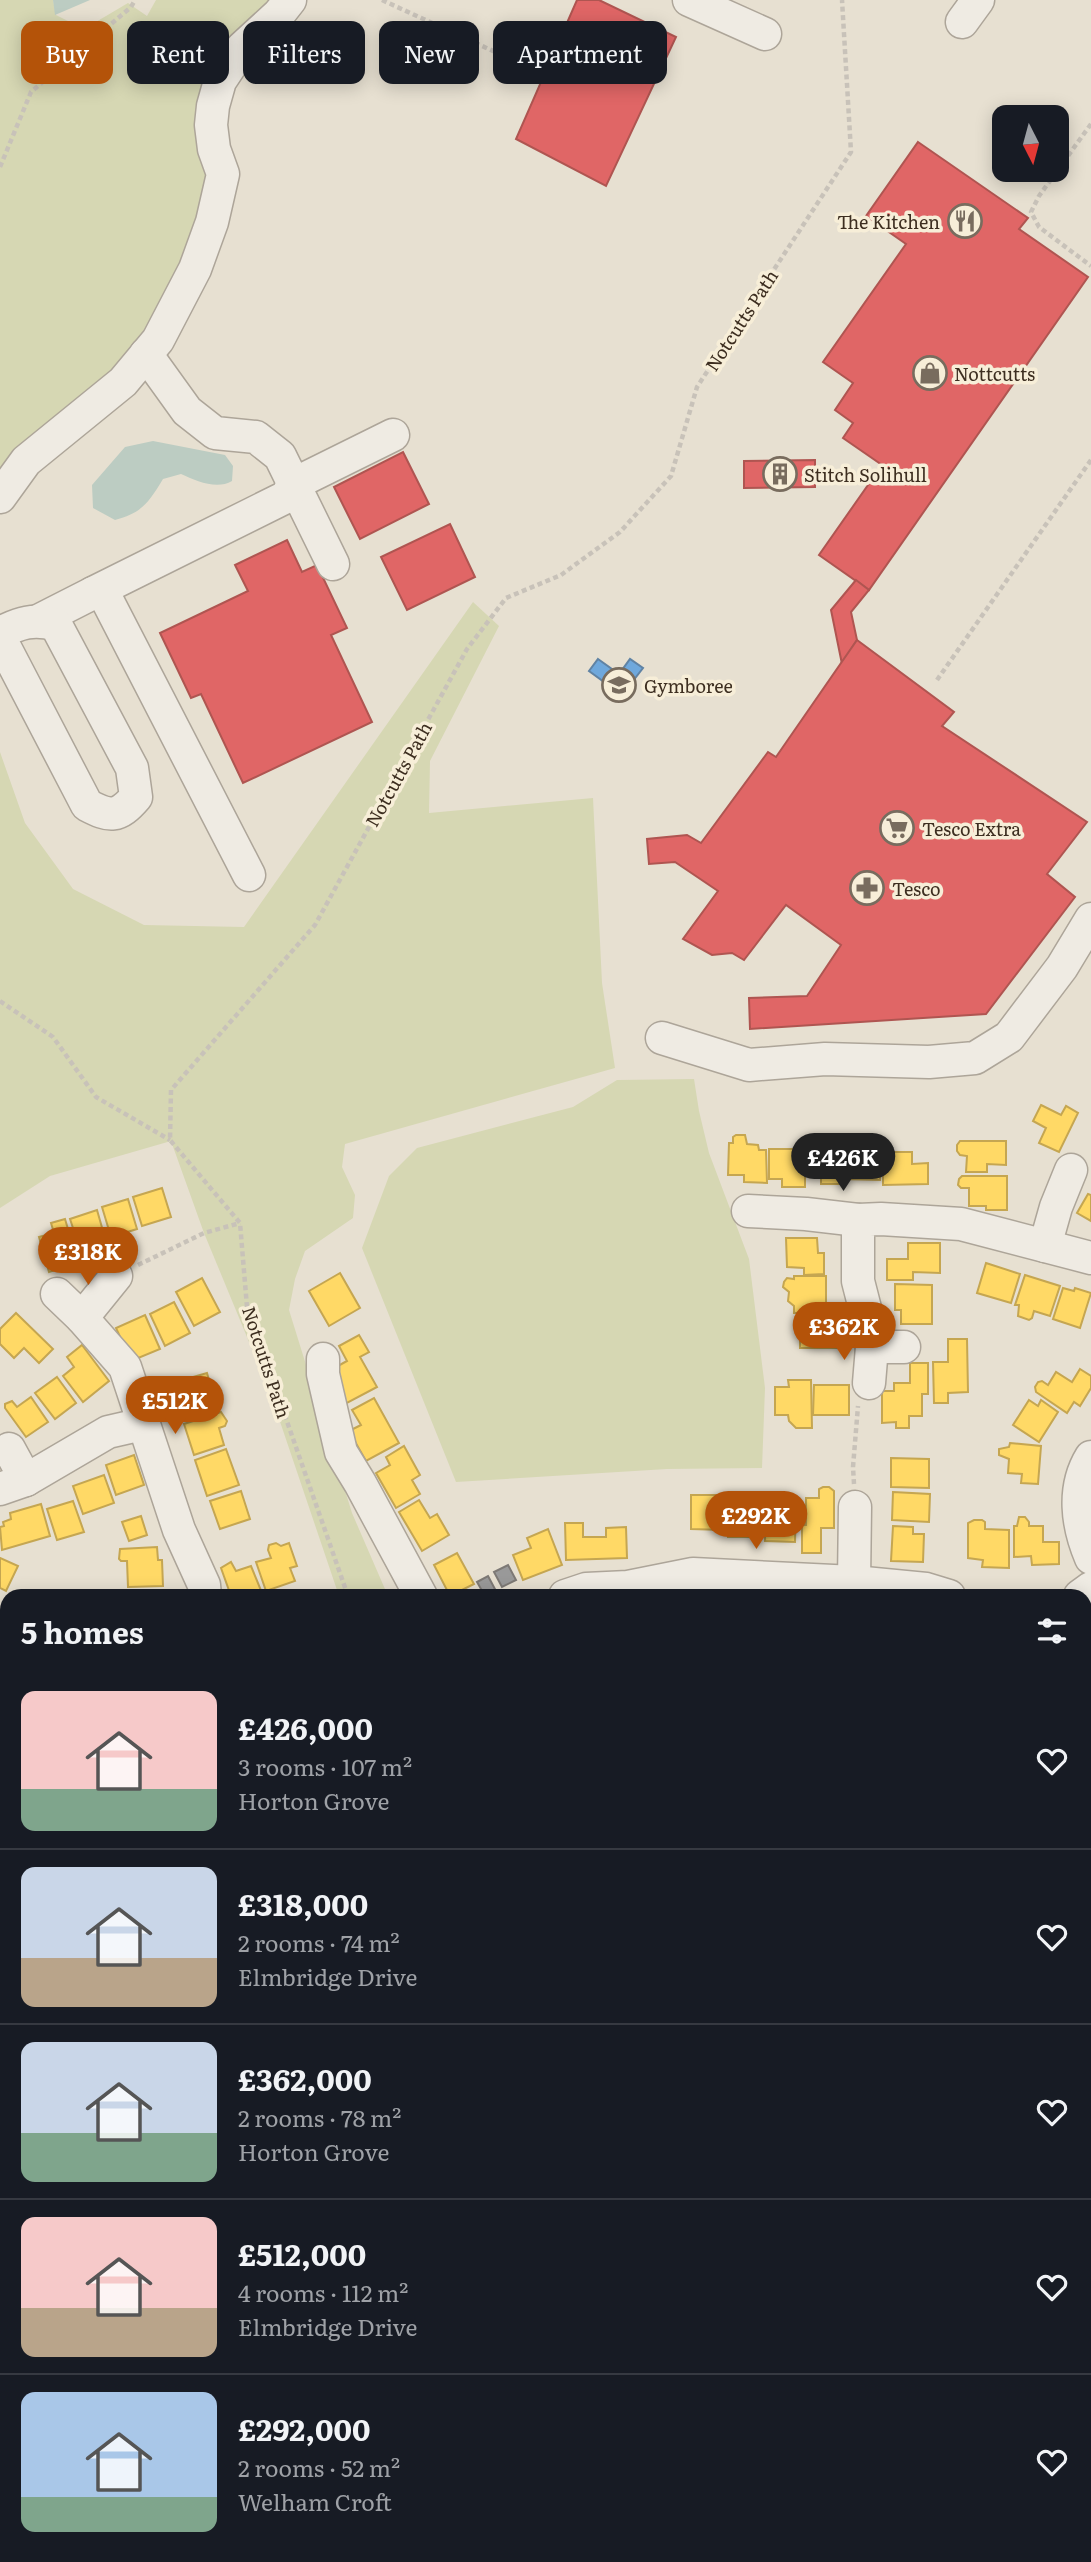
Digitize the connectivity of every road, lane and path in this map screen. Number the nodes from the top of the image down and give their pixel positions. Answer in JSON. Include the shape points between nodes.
{"nodes":[{"id":1,"x":135,"y":0,"type":"edge"},
{"id":2,"x":290,"y":0,"type":"edge"},
{"id":3,"x":383,"y":0,"type":"edge"},
{"id":4,"x":689,"y":0,"type":"edge"},
{"id":5,"x":842,"y":0,"type":"edge"},
{"id":6,"x":765,"y":34,"type":"dead end"},
{"id":7,"x":493,"y":51,"type":"edge"},
{"id":8,"x":1091,"y":124,"type":"edge"},
{"id":9,"x":0,"y":167,"type":"edge"},
{"id":10,"x":1091,"y":266,"type":"edge"},
{"id":11,"x":146,"y":354,"type":"junction"},
{"id":12,"x":393,"y":435,"type":"dead end"},
{"id":13,"x":1091,"y":460,"type":"edge"},
{"id":14,"x":294,"y":484,"type":"junction"},
{"id":15,"x":0,"y":496,"type":"edge"},
{"id":16,"x":334,"y":564,"type":"dead end"},
{"id":17,"x":93,"y":593,"type":"junction"},
{"id":18,"x":38,"y":621,"type":"junction"},
{"id":19,"x":0,"y":636,"type":"edge"},
{"id":20,"x":937,"y":680,"type":"dead end"},
{"id":21,"x":248,"y":875,"type":"dead end"},
{"id":22,"x":1091,"y":919,"type":"edge"},
{"id":23,"x":0,"y":1001,"type":"edge"},
{"id":24,"x":662,"y":1038,"type":"dead end"},
{"id":25,"x":170,"y":1140,"type":"junction"},
{"id":26,"x":1071,"y":1170,"type":"dead end"},
{"id":27,"x":748,"y":1211,"type":"dead end"},
{"id":28,"x":858,"y":1220,"type":"junction"},
{"id":29,"x":240,"y":1223,"type":"junction"},
{"id":30,"x":1045,"y":1245,"type":"junction"},
{"id":31,"x":1091,"y":1258,"type":"edge"},
{"id":32,"x":116,"y":1276,"type":"joint"},
{"id":33,"x":57,"y":1294,"type":"dead end"},
{"id":34,"x":82,"y":1318,"type":"junction"},
{"id":35,"x":872,"y":1347,"type":"junction"},
{"id":36,"x":904,"y":1347,"type":"dead end"},
{"id":37,"x":323,"y":1359,"type":"dead end"},
{"id":38,"x":869,"y":1383,"type":"joint"},
{"id":39,"x":144,"y":1424,"type":"junction"},
{"id":40,"x":9,"y":1448,"type":"dead end"},
{"id":41,"x":1091,"y":1457,"type":"edge"},
{"id":42,"x":13,"y":1484,"type":"edge"},
{"id":43,"x":855,"y":1507,"type":"joint"},
{"id":44,"x":1091,"y":1558,"type":"edge"},
{"id":45,"x":854,"y":1582,"type":"junction"},
{"id":46,"x":204,"y":1589,"type":"edge"},
{"id":47,"x":346,"y":1589,"type":"edge"},
{"id":48,"x":417,"y":1589,"type":"edge"},
{"id":49,"x":586,"y":1589,"type":"edge"},
{"id":50,"x":926,"y":1589,"type":"edge"}],
"edges":[{"from":1,"to":9,"type":"path","via":[[31,92]]},
{"from":2,"to":11,"type":"street","via":[[242,48],[220,81],[211,125],[223,174],[212,222],[195,270]]},
{"from":3,"to":7,"type":"path"},
{"from":4,"to":6,"type":"street"},
{"from":5,"to":25,"type":"path","name":"Notcutts Path","via":[[851,152],[697,387],[671,476],[620,531],[561,575],[506,598],[467,649],[315,925],[171,1090]]},
{"from":8,"to":10,"type":"path","via":[[1031,212],[1039,227]]},
{"from":11,"to":14,"type":"street","via":[[187,411],[215,433],[256,437],[280,456]]},
{"from":11,"to":15,"type":"street","via":[[123,382],[26,461]]},
{"from":12,"to":14,"type":"street"},
{"from":13,"to":20,"type":"path"},
{"from":14,"to":16,"type":"street"},
{"from":14,"to":17,"type":"street","via":[[286,497]]},
{"from":17,"to":18,"type":"street"},
{"from":17,"to":21,"type":"street","via":[[104,594]]},
{"from":18,"to":19,"type":"street","via":[[20,622]]},
{"from":18,"to":19,"type":"street","via":[[56,625],[132,768],[136,797],[117,814],[87,805]]},
{"from":22,"to":24,"type":"street","via":[[1062,967],[1009,1037],[975,1058],[929,1062],[825,1059],[749,1065]]},
{"from":23,"to":25,"type":"path","via":[[53,1037],[96,1097]]},
{"from":25,"to":29,"type":"path"},
{"from":26,"to":30,"type":"street"},
{"from":27,"to":28,"type":"street"},
{"from":28,"to":30,"type":"street","via":[[961,1224]]},
{"from":28,"to":35,"type":"street","via":[[858,1281]]},
{"from":29,"to":32,"type":"path","via":[[204,1233]]},
{"from":29,"to":47,"type":"path","name":"Notcutts Path","via":[[247,1307]]},
{"from":30,"to":31,"type":"street"},
{"from":32,"to":34,"type":"street"},
{"from":33,"to":34,"type":"street"},
{"from":34,"to":39,"type":"street","via":[[125,1367]]},
{"from":35,"to":36,"type":"street"},
{"from":35,"to":38,"type":"street"},
{"from":37,"to":48,"type":"street","via":[[341,1452]]},
{"from":38,"to":43,"type":"path","via":[[858,1405]]},
{"from":39,"to":42,"type":"street","via":[[108,1432]]},
{"from":39,"to":46,"type":"street","via":[[179,1530]]},
{"from":40,"to":42,"type":"street"},
{"from":41,"to":44,"type":"street","via":[[1081,1474],[1078,1508]]},
{"from":43,"to":45,"type":"street"},
{"from":45,"to":49,"type":"street","via":[[693,1574],[628,1587]]},
{"from":45,"to":50,"type":"street"}]}
